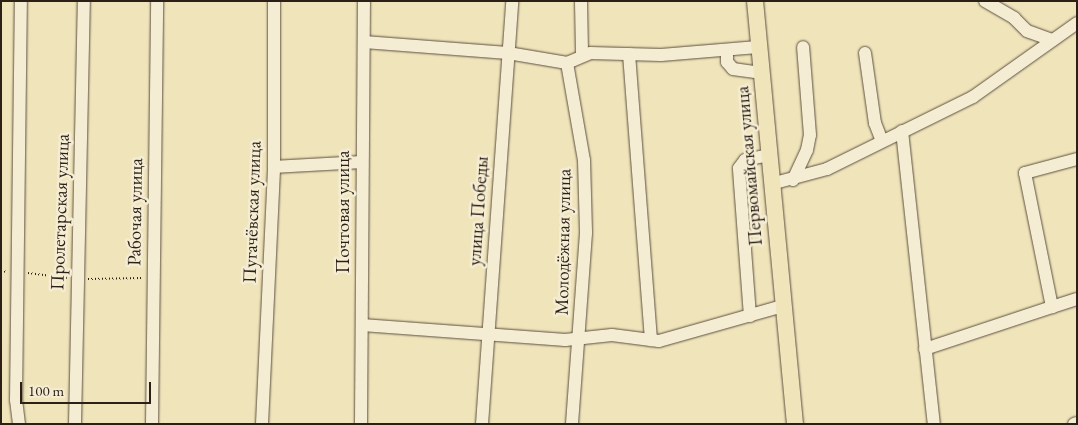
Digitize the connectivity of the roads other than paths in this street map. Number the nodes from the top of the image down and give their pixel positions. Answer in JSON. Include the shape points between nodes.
{"nodes":[{"id":1,"x":20,"y":1,"type":"edge"},
{"id":2,"x":84,"y":1,"type":"edge"},
{"id":3,"x":157,"y":1,"type":"edge"},
{"id":4,"x":274,"y":1,"type":"edge"},
{"id":5,"x":364,"y":1,"type":"edge"},
{"id":6,"x":512,"y":1,"type":"edge"},
{"id":7,"x":581,"y":1,"type":"edge"},
{"id":8,"x":755,"y":1,"type":"edge"},
{"id":9,"x":985,"y":1,"type":"edge"},
{"id":10,"x":1077,"y":23,"type":"edge"},
{"id":11,"x":1052,"y":40,"type":"junction"},
{"id":12,"x":364,"y":42,"type":"junction"},
{"id":13,"x":803,"y":46,"type":"dead end"},
{"id":14,"x":758,"y":47,"type":"junction"},
{"id":15,"x":727,"y":50,"type":"junction"},
{"id":16,"x":508,"y":53,"type":"junction"},
{"id":17,"x":865,"y":53,"type":"dead end"},
{"id":18,"x":629,"y":54,"type":"junction"},
{"id":19,"x":582,"y":55,"type":"junction"},
{"id":20,"x":567,"y":63,"type":"junction"},
{"id":21,"x":761,"y":73,"type":"junction"},
{"id":22,"x":902,"y":131,"type":"junction"},
{"id":23,"x":882,"y":141,"type":"junction"},
{"id":24,"x":768,"y":155,"type":"junction"},
{"id":25,"x":1077,"y":159,"type":"edge"},
{"id":26,"x":361,"y":162,"type":"junction"},
{"id":27,"x":274,"y":167,"type":"junction"},
{"id":28,"x":792,"y":180,"type":"junction"},
{"id":29,"x":771,"y":184,"type":"junction"},
{"id":30,"x":1077,"y":299,"type":"edge"},
{"id":31,"x":783,"y":306,"type":"junction"},
{"id":32,"x":1052,"y":307,"type":"junction"},
{"id":33,"x":750,"y":316,"type":"junction"},
{"id":34,"x":362,"y":325,"type":"junction"},
{"id":35,"x":489,"y":333,"type":"junction"},
{"id":36,"x":579,"y":340,"type":"junction"},
{"id":37,"x":651,"y":340,"type":"junction"},
{"id":38,"x":925,"y":349,"type":"junction"},
{"id":39,"x":19,"y":424,"type":"edge"},
{"id":40,"x":75,"y":424,"type":"edge"},
{"id":41,"x":152,"y":424,"type":"edge"},
{"id":42,"x":262,"y":424,"type":"edge"},
{"id":43,"x":361,"y":424,"type":"edge"},
{"id":44,"x":482,"y":424,"type":"edge"},
{"id":45,"x":572,"y":424,"type":"edge"},
{"id":46,"x":795,"y":424,"type":"edge"},
{"id":47,"x":934,"y":424,"type":"edge"}],
"edges":[{"from":1,"to":39,"type":"street","via":[[16,400]]},
{"from":2,"to":40,"type":"street","name":"Пролетарская улица"},
{"from":3,"to":41,"type":"street","name":"Рабочая улица"},
{"from":4,"to":27,"type":"street","name":"Пугачёвская улица"},
{"from":5,"to":12,"type":"street","name":"Почтовая улица"},
{"from":6,"to":16,"type":"street","name":"улица Победы"},
{"from":7,"to":19,"type":"street"},
{"from":8,"to":14,"type":"main road","name":"Первомайская улица"},
{"from":9,"to":11,"type":"street","via":[[1004,11],[1027,31]]},
{"from":10,"to":11,"type":"street"},
{"from":11,"to":22,"type":"street","via":[[973,97]]},
{"from":12,"to":16,"type":"street"},
{"from":12,"to":26,"type":"street","name":"Почтовая улица"},
{"from":13,"to":28,"type":"street","via":[[810,135],[807,150]]},
{"from":14,"to":15,"type":"street"},
{"from":14,"to":21,"type":"main road","name":"Первомайская улица"},
{"from":15,"to":18,"type":"street"},
{"from":15,"to":21,"type":"street","via":[[728,62],[733,69]]},
{"from":16,"to":20,"type":"street"},
{"from":16,"to":35,"type":"street","name":"улица Победы"},
{"from":17,"to":23,"type":"street","via":[[875,123]]},
{"from":18,"to":19,"type":"street"},
{"from":18,"to":37,"type":"street"},
{"from":19,"to":20,"type":"street"},
{"from":20,"to":36,"type":"street","name":"Молодёжная улица","via":[[584,160],[586,233]]},
{"from":21,"to":24,"type":"main road","name":"Первомайская улица"},
{"from":22,"to":23,"type":"street"},
{"from":22,"to":38,"type":"street"},
{"from":23,"to":28,"type":"street","via":[[826,169]]},
{"from":24,"to":29,"type":"main road","name":"Первомайская улица"},
{"from":24,"to":33,"type":"street","via":[[741,163],[738,176]]},
{"from":25,"to":32,"type":"street","via":[[1024,173]]},
{"from":26,"to":27,"type":"street"},
{"from":26,"to":34,"type":"street","name":"Почтовая улица"},
{"from":27,"to":42,"type":"street","name":"Пугачёвская улица"},
{"from":28,"to":29,"type":"street"},
{"from":29,"to":31,"type":"main road","name":"Первомайская улица"},
{"from":30,"to":32,"type":"street"},
{"from":31,"to":33,"type":"street"},
{"from":31,"to":46,"type":"main road","name":"Первомайская улица"},
{"from":32,"to":38,"type":"street"},
{"from":33,"to":37,"type":"street","via":[[693,333]]},
{"from":34,"to":35,"type":"street"},
{"from":34,"to":43,"type":"street","name":"Почтовая улица"},
{"from":35,"to":36,"type":"street"},
{"from":35,"to":44,"type":"street","name":"улица Победы"},
{"from":36,"to":37,"type":"street","via":[[612,335]]},
{"from":36,"to":45,"type":"street","name":"Молодёжная улица"},
{"from":38,"to":47,"type":"street"}]}
